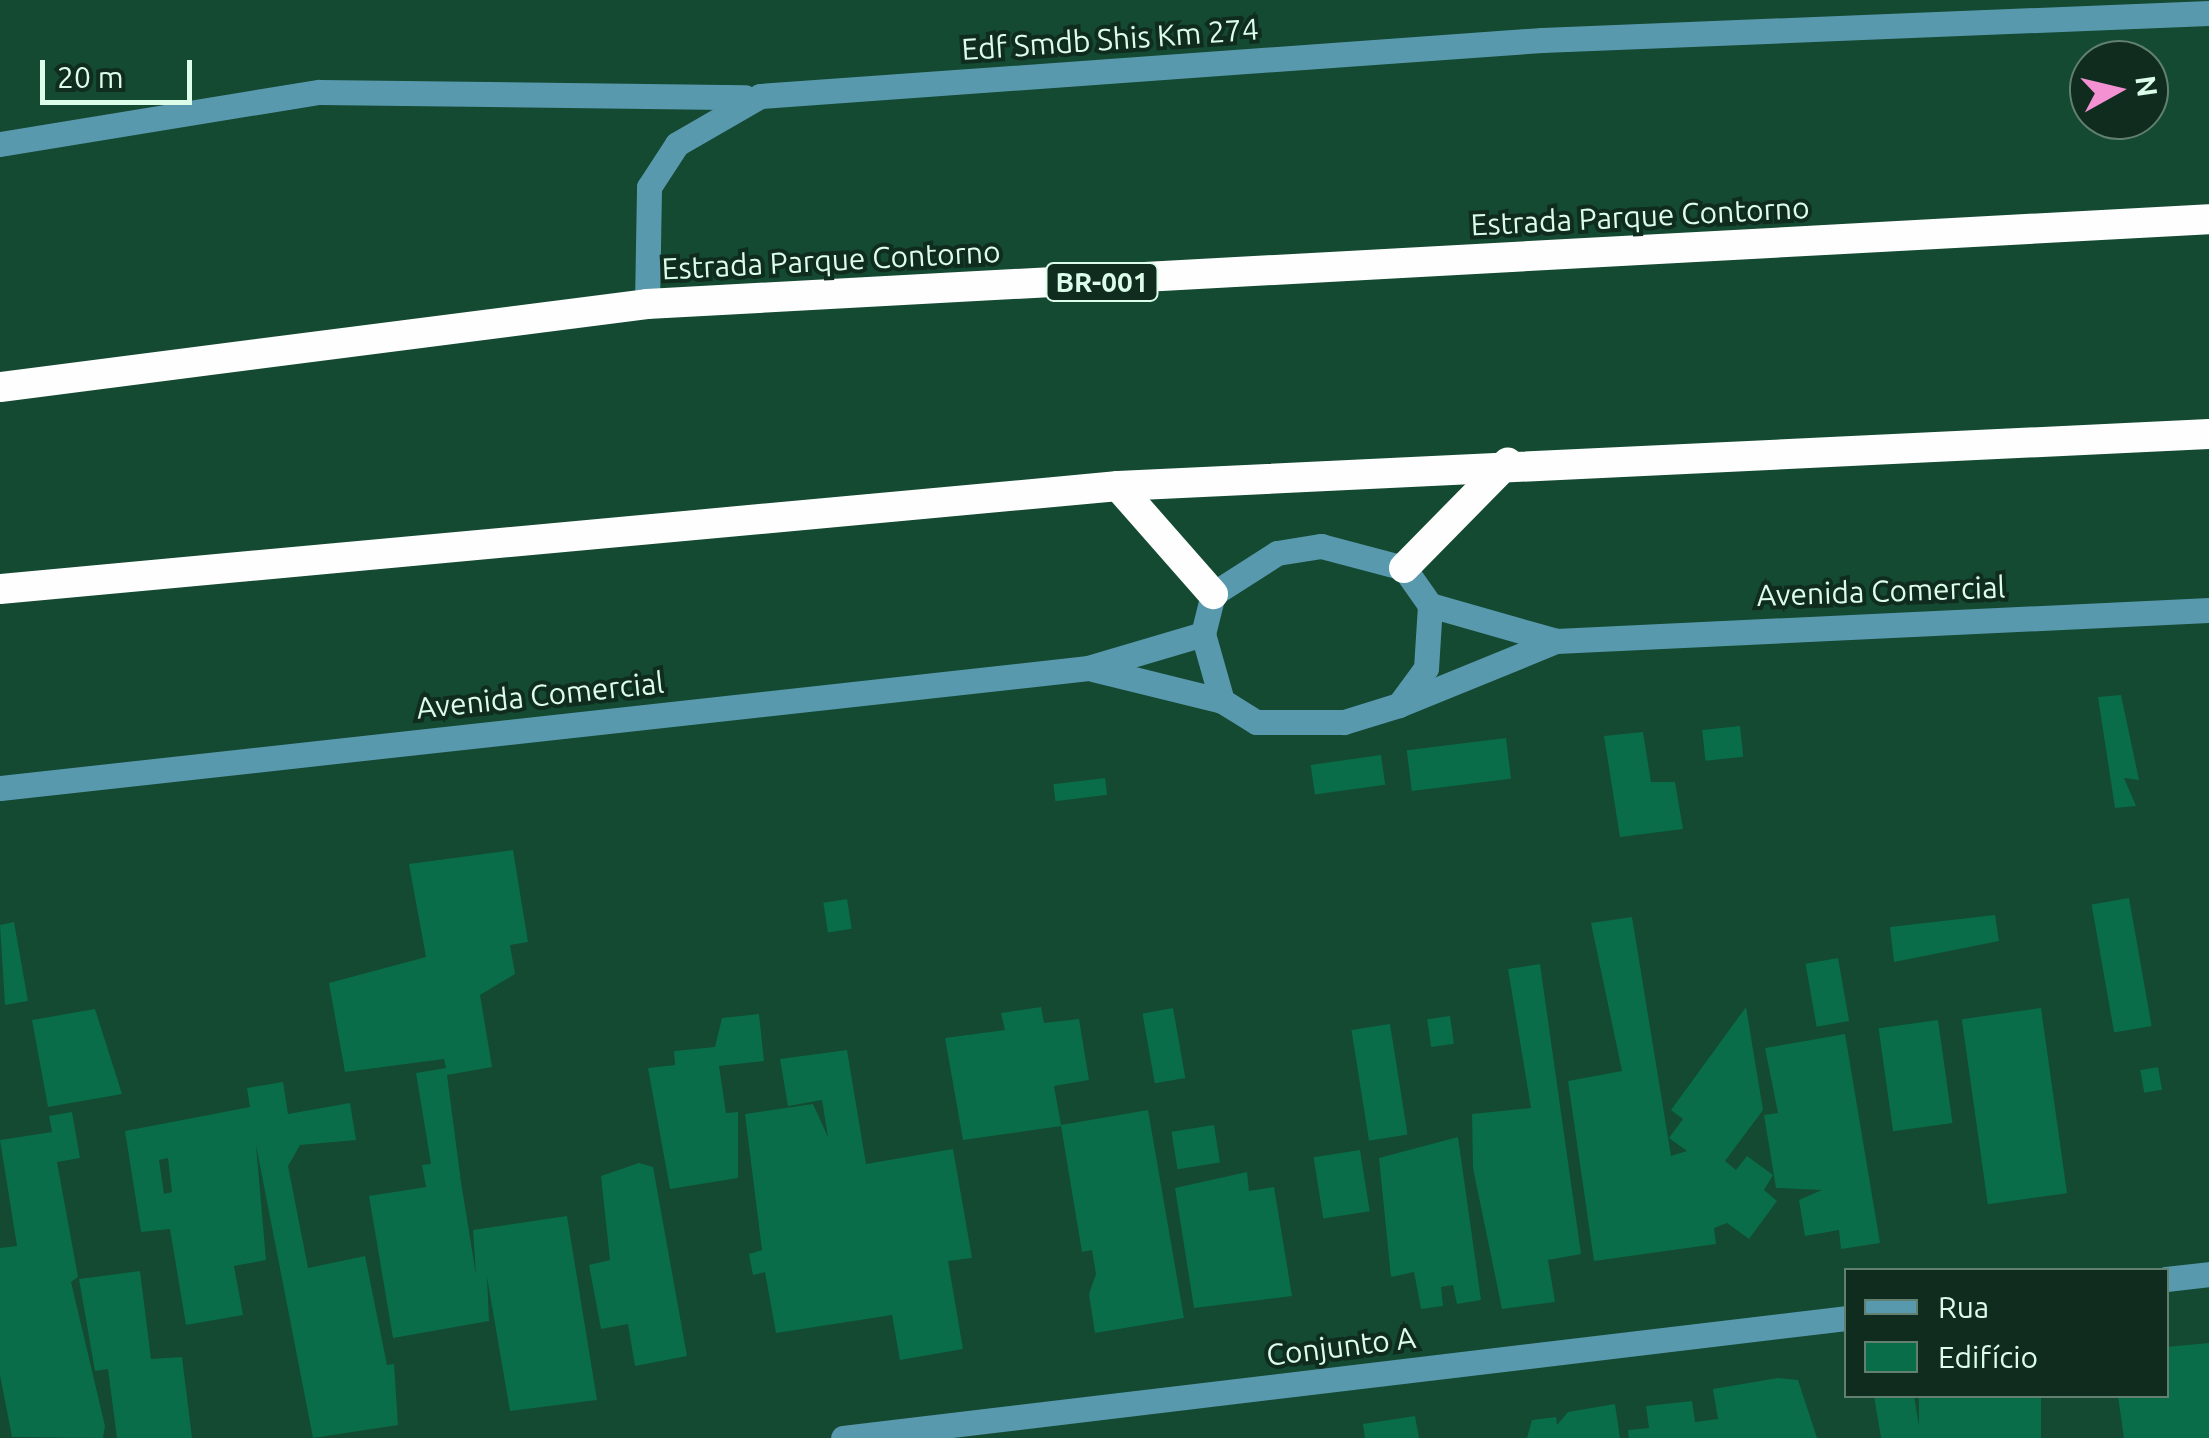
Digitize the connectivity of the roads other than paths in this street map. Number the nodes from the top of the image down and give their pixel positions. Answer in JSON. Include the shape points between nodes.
{"nodes":[{"id":1,"x":2209,"y":13,"type":"edge"},
{"id":2,"x":760,"y":96,"type":"junction"},
{"id":3,"x":0,"y":144,"type":"edge"},
{"id":4,"x":2209,"y":220,"type":"edge"},
{"id":5,"x":647,"y":304,"type":"junction"},
{"id":6,"x":0,"y":386,"type":"edge"},
{"id":7,"x":2209,"y":434,"type":"edge"},
{"id":8,"x":1508,"y":462,"type":"junction"},
{"id":9,"x":1118,"y":486,"type":"junction"},
{"id":10,"x":1404,"y":568,"type":"junction"},
{"id":11,"x":0,"y":589,"type":"edge"},
{"id":12,"x":1214,"y":594,"type":"junction"},
{"id":13,"x":1430,"y":605,"type":"junction"},
{"id":14,"x":2209,"y":610,"type":"edge"},
{"id":15,"x":1203,"y":634,"type":"junction"},
{"id":16,"x":1556,"y":641,"type":"junction"},
{"id":17,"x":1088,"y":668,"type":"junction"},
{"id":18,"x":1222,"y":700,"type":"junction"},
{"id":19,"x":1399,"y":705,"type":"junction"},
{"id":20,"x":0,"y":788,"type":"edge"},
{"id":21,"x":2209,"y":1274,"type":"edge"},
{"id":22,"x":2169,"y":1280,"type":"edge"},
{"id":23,"x":1844,"y":1318,"type":"edge"},
{"id":24,"x":843,"y":1438,"type":"edge"}],
"edges":[{"from":1,"to":2,"type":"street","name":"Edf Smdb Shis Km 274","via":[[1542,40]]},
{"from":2,"to":3,"type":"street","via":[[319,92]]},
{"from":2,"to":5,"type":"street","name":"Edf Smdb Shis Km 274","via":[[676,144],[649,187]]},
{"from":4,"to":5,"type":"highway","name":"Estrada Parque Contorno","number":"BR-001"},
{"from":5,"to":6,"type":"highway","name":"Estrada Parque Contorno","number":"BR-001"},
{"from":7,"to":8,"type":"highway"},
{"from":8,"to":9,"type":"highway"},
{"from":8,"to":10,"type":"highway"},
{"from":9,"to":11,"type":"highway"},
{"from":9,"to":12,"type":"highway"},
{"from":10,"to":12,"type":"street","via":[[1321,546],[1277,553]]},
{"from":10,"to":13,"type":"street"},
{"from":12,"to":15,"type":"street"},
{"from":13,"to":16,"type":"street","name":"Avenida Comercial"},
{"from":13,"to":19,"type":"street","via":[[1426,668]]},
{"from":14,"to":16,"type":"street","name":"Avenida Comercial"},
{"from":15,"to":17,"type":"street","name":"Avenida Comercial"},
{"from":15,"to":18,"type":"street"},
{"from":16,"to":19,"type":"street","name":"Avenida Comercial"},
{"from":17,"to":18,"type":"street","name":"Avenida Comercial"},
{"from":17,"to":20,"type":"street","name":"Avenida Comercial"},
{"from":18,"to":19,"type":"street","name":"Avenida Comercial","via":[[1256,722],[1296,728]]},
{"from":21,"to":22,"type":"street"},
{"from":23,"to":24,"type":"street","name":"Conjunto A"}]}
